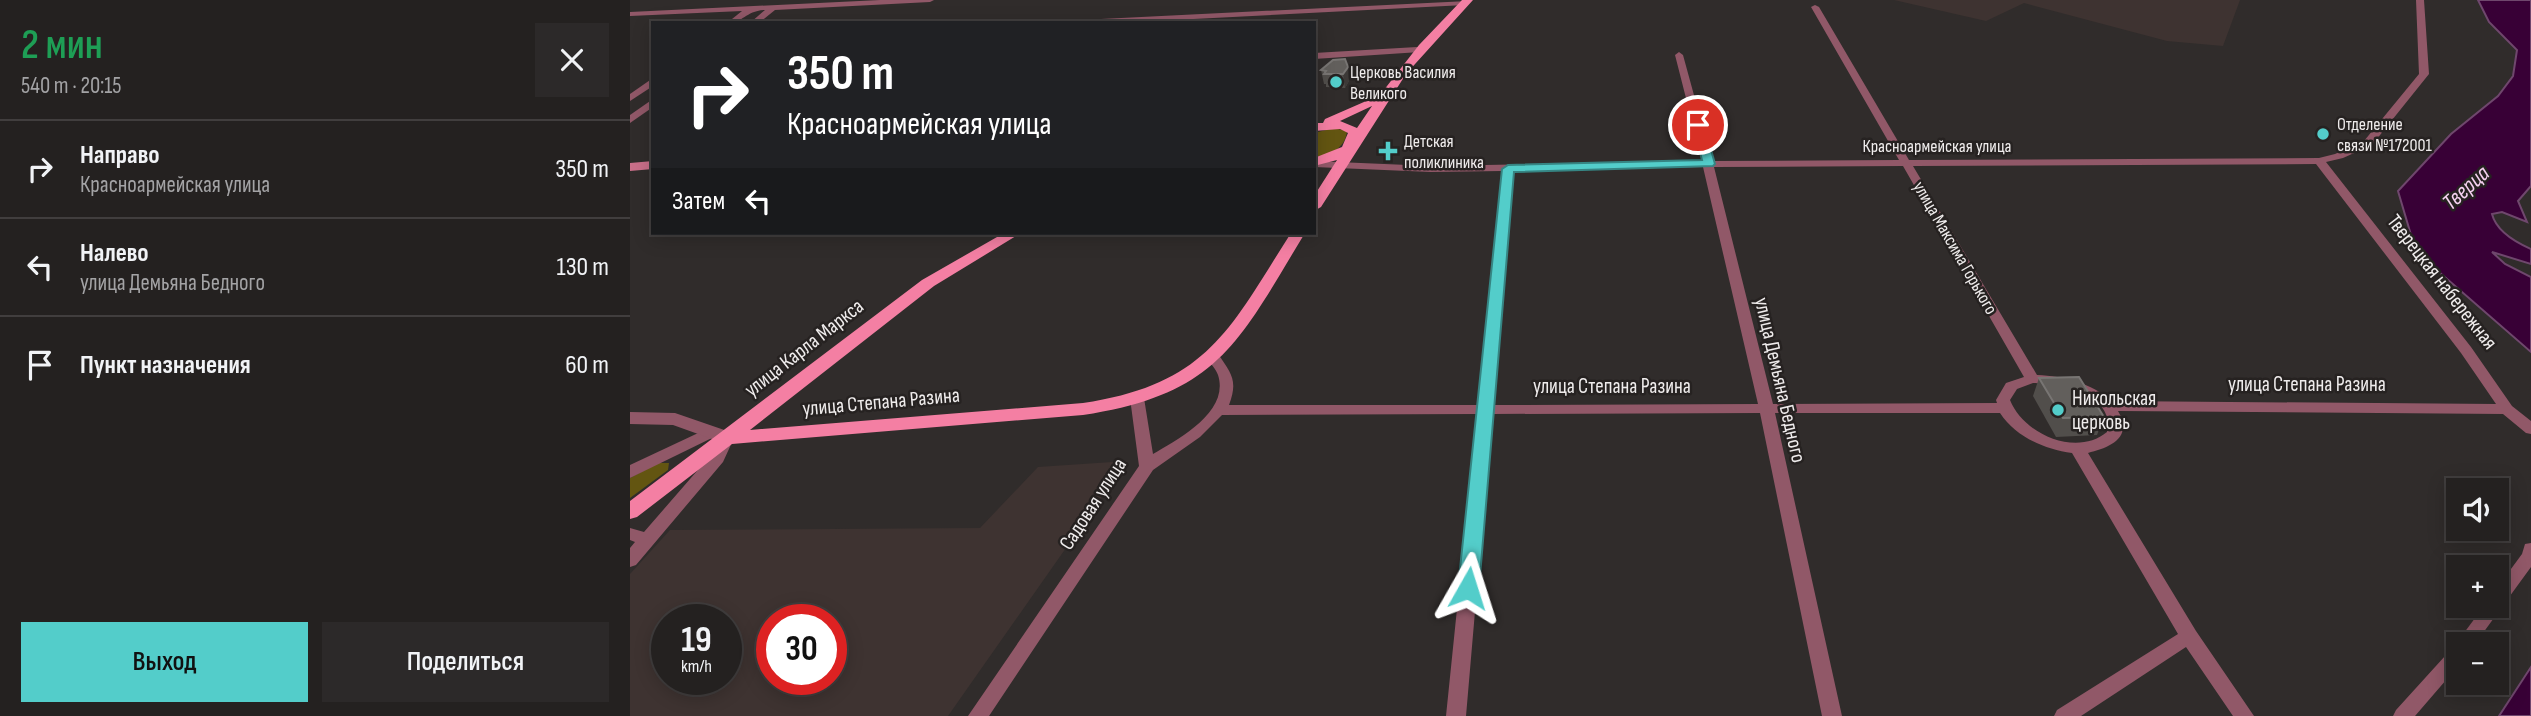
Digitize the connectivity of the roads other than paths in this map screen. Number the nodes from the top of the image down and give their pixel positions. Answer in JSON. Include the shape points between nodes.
{"nodes":[{"id":1,"x":762,"y":0,"type":"edge"},
{"id":2,"x":784,"y":0,"type":"edge"},
{"id":3,"x":930,"y":0,"type":"edge"},
{"id":4,"x":2420,"y":0,"type":"edge"},
{"id":5,"x":1467,"y":2,"type":"edge"},
{"id":6,"x":775,"y":7,"type":"junction"},
{"id":7,"x":1815,"y":7,"type":"dead end"},
{"id":8,"x":751,"y":8,"type":"junction"},
{"id":9,"x":630,"y":14,"type":"edge"},
{"id":10,"x":734,"y":21,"type":"edge"},
{"id":11,"x":757,"y":21,"type":"edge"},
{"id":12,"x":1101,"y":21,"type":"edge"},
{"id":13,"x":1417,"y":50,"type":"junction"},
{"id":14,"x":1679,"y":55,"type":"dead end"},
{"id":15,"x":1316,"y":56,"type":"edge"},
{"id":16,"x":651,"y":83,"type":"edge"},
{"id":17,"x":1383,"y":96,"type":"junction"},
{"id":18,"x":630,"y":99,"type":"edge"},
{"id":19,"x":651,"y":101,"type":"edge"},
{"id":20,"x":651,"y":103,"type":"edge"},
{"id":21,"x":630,"y":120,"type":"edge"},
{"id":22,"x":1316,"y":126,"type":"edge"},
{"id":23,"x":1316,"y":127,"type":"edge"},
{"id":24,"x":1353,"y":144,"type":"junction"},
{"id":25,"x":2319,"y":161,"type":"junction"},
{"id":26,"x":1316,"y":162,"type":"edge"},
{"id":27,"x":1316,"y":163,"type":"edge"},
{"id":28,"x":1709,"y":164,"type":"junction"},
{"id":29,"x":1906,"y":164,"type":"junction"},
{"id":30,"x":651,"y":165,"type":"edge"},
{"id":31,"x":1339,"y":166,"type":"junction"},
{"id":32,"x":630,"y":167,"type":"edge"},
{"id":33,"x":1508,"y":169,"type":"junction"},
{"id":34,"x":1316,"y":204,"type":"edge"},
{"id":35,"x":1010,"y":235,"type":"edge"},
{"id":36,"x":1297,"y":235,"type":"edge"},
{"id":37,"x":1213,"y":357,"type":"junction"},
{"id":38,"x":2032,"y":379,"type":"junction"},
{"id":39,"x":1137,"y":398,"type":"junction"},
{"id":40,"x":2108,"y":406,"type":"junction"},
{"id":41,"x":1765,"y":408,"type":"junction"},
{"id":42,"x":2004,"y":408,"type":"junction"},
{"id":43,"x":1486,"y":409,"type":"junction"},
{"id":44,"x":2507,"y":409,"type":"junction"},
{"id":45,"x":1221,"y":410,"type":"junction"},
{"id":46,"x":630,"y":418,"type":"edge"},
{"id":47,"x":2531,"y":429,"type":"edge"},
{"id":48,"x":719,"y":435,"type":"junction"},
{"id":49,"x":2076,"y":447,"type":"junction"},
{"id":50,"x":1147,"y":466,"type":"junction"},
{"id":51,"x":630,"y":472,"type":"edge"},
{"id":52,"x":630,"y":512,"type":"edge"},
{"id":53,"x":638,"y":539,"type":"edge"},
{"id":54,"x":2531,"y":549,"type":"edge"},
{"id":55,"x":630,"y":560,"type":"edge"},
{"id":56,"x":2509,"y":585,"type":"edge"},
{"id":57,"x":2485,"y":618,"type":"edge"},
{"id":58,"x":2474,"y":632,"type":"edge"},
{"id":59,"x":2189,"y":636,"type":"junction"},
{"id":60,"x":2446,"y":666,"type":"edge"},
{"id":61,"x":978,"y":716,"type":"edge"},
{"id":62,"x":1455,"y":716,"type":"edge"},
{"id":63,"x":1832,"y":716,"type":"edge"},
{"id":64,"x":2064,"y":716,"type":"edge"},
{"id":65,"x":2244,"y":716,"type":"edge"},
{"id":66,"x":2403,"y":716,"type":"edge"}],
"edges":[{"from":1,"to":8,"type":"street"},
{"from":2,"to":6,"type":"street"},
{"from":3,"to":6,"type":"street"},
{"from":4,"to":25,"type":"street","name":"Красноармейская улица","via":[[2424,74],[2368,143]]},
{"from":5,"to":12,"type":"street"},
{"from":5,"to":13,"type":"main road"},
{"from":6,"to":8,"type":"street"},
{"from":6,"to":11,"type":"street"},
{"from":7,"to":29,"type":"street","name":"улица Максима Горького"},
{"from":8,"to":9,"type":"street"},
{"from":8,"to":10,"type":"street"},
{"from":13,"to":15,"type":"street"},
{"from":13,"to":17,"type":"main road"},
{"from":14,"to":28,"type":"street","name":"улица Демьяна Бедного"},
{"from":16,"to":18,"type":"street"},
{"from":17,"to":22,"type":"main road"},
{"from":17,"to":24,"type":"main road"},
{"from":18,"to":19,"type":"street"},
{"from":20,"to":21,"type":"street"},
{"from":23,"to":24,"type":"main road","via":[[1350,127],[1355,132]]},
{"from":24,"to":26,"type":"main road","via":[[1339,155]]},
{"from":24,"to":31,"type":"main road"},
{"from":25,"to":29,"type":"street","name":"Красноармейская улица"},
{"from":25,"to":44,"type":"street","name":"Тверецкая набережная"},
{"from":27,"to":31,"type":"street","name":"Красноармейская улица"},
{"from":28,"to":29,"type":"street","name":"Красноармейская улица"},
{"from":28,"to":33,"type":"street","name":"Красноармейская улица"},
{"from":28,"to":41,"type":"street","name":"улица Демьяна Бедного"},
{"from":29,"to":38,"type":"street","name":"улица Максима Горького"},
{"from":30,"to":32,"type":"main road"},
{"from":31,"to":33,"type":"street","name":"Красноармейская улица"},
{"from":31,"to":34,"type":"main road"},
{"from":33,"to":43,"type":"street"},
{"from":35,"to":48,"type":"main road","name":"улица Карла Маркса","via":[[933,279]]},
{"from":36,"to":37,"type":"main road"},
{"from":37,"to":39,"type":"main road","via":[[1174,383]]},
{"from":37,"to":45,"type":"street","via":[[1226,377],[1228,392]]},
{"from":38,"to":40,"type":"street","via":[[2074,385]]},
{"from":38,"to":42,"type":"street","via":[[2005,392]]},
{"from":39,"to":48,"type":"main road","name":"улица Степана Разина","via":[[1083,409]]},
{"from":39,"to":50,"type":"street","name":"Садовая улица"},
{"from":40,"to":44,"type":"street","name":"улица Степана Разина"},
{"from":40,"to":49,"type":"street","via":[[2116,426],[2113,435],[2092,446]]},
{"from":41,"to":42,"type":"street","name":"улица Степана Разина"},
{"from":41,"to":43,"type":"street","name":"улица Степана Разина"},
{"from":41,"to":63,"type":"street","name":"улица Демьяна Бедного"},
{"from":42,"to":49,"type":"street","via":[[2030,435]]},
{"from":43,"to":45,"type":"street","name":"улица Степана Разина"},
{"from":43,"to":62,"type":"street"},
{"from":44,"to":47,"type":"street","name":"Тверецкая набережная"},
{"from":45,"to":50,"type":"street"},
{"from":46,"to":48,"type":"street","name":"улица Степана Разина","via":[[675,419]]},
{"from":48,"to":51,"type":"street","name":"улица Карла Маркса"},
{"from":48,"to":52,"type":"main road","name":"улица Карла Маркса"},
{"from":48,"to":53,"type":"street","via":[[717,458]]},
{"from":49,"to":59,"type":"street"},
{"from":50,"to":61,"type":"street","name":"Садовая улица"},
{"from":53,"to":55,"type":"street"},
{"from":54,"to":56,"type":"street"},
{"from":57,"to":58,"type":"street"},
{"from":59,"to":64,"type":"street"},
{"from":59,"to":65,"type":"street"},
{"from":60,"to":66,"type":"street"}]}
